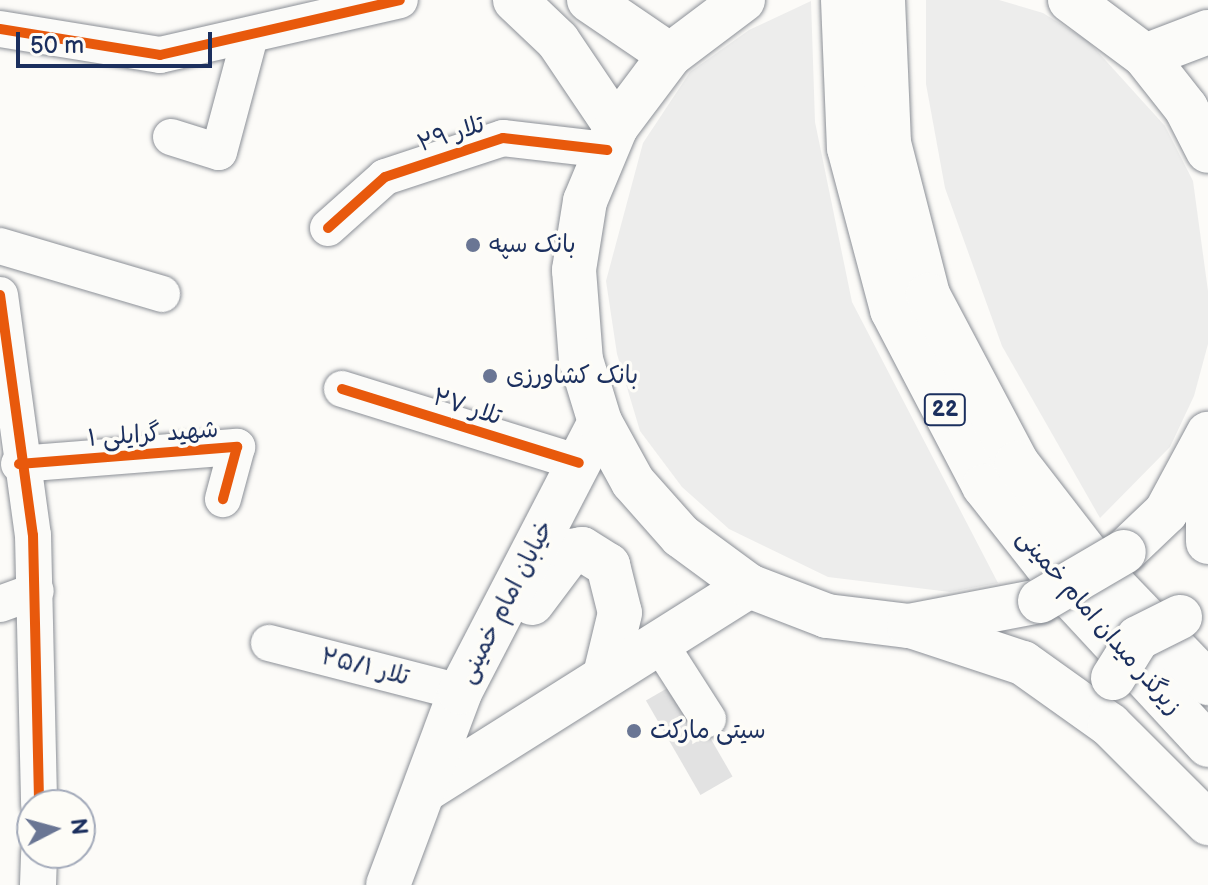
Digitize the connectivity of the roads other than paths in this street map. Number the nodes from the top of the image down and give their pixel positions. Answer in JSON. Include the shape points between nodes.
{"nodes":[{"id":1,"x":6,"y":0,"type":"edge"},
{"id":2,"x":400,"y":0,"type":"edge"},
{"id":3,"x":515,"y":0,"type":"edge"},
{"id":4,"x":589,"y":0,"type":"edge"},
{"id":5,"x":710,"y":0,"type":"edge"},
{"id":6,"x":743,"y":0,"type":"edge"},
{"id":7,"x":843,"y":0,"type":"edge"},
{"id":8,"x":883,"y":0,"type":"edge"},
{"id":9,"x":1070,"y":0,"type":"edge"},
{"id":10,"x":0,"y":29,"type":"edge"},
{"id":11,"x":1208,"y":32,"type":"edge"},
{"id":12,"x":250,"y":36,"type":"junction"},
{"id":13,"x":676,"y":50,"type":"junction"},
{"id":14,"x":1145,"y":56,"type":"junction"},
{"id":15,"x":171,"y":137,"type":"dead end"},
{"id":16,"x":611,"y":138,"type":"junction"},
{"id":17,"x":1208,"y":151,"type":"edge"},
{"id":18,"x":328,"y":228,"type":"dead end"},
{"id":19,"x":0,"y":246,"type":"edge"},
{"id":20,"x":162,"y":294,"type":"dead end"},
{"id":21,"x":1,"y":318,"type":"edge"},
{"id":22,"x":342,"y":389,"type":"dead end"},
{"id":23,"x":600,"y":422,"type":"junction"},
{"id":24,"x":1208,"y":434,"type":"edge"},
{"id":25,"x":579,"y":463,"type":"junction"},
{"id":26,"x":19,"y":464,"type":"junction"},
{"id":27,"x":1208,"y":466,"type":"edge"},
{"id":28,"x":223,"y":499,"type":"dead end"},
{"id":29,"x":1208,"y":542,"type":"edge"},
{"id":30,"x":749,"y":586,"type":"junction"},
{"id":31,"x":36,"y":591,"type":"junction"},
{"id":32,"x":0,"y":604,"type":"edge"},
{"id":33,"x":1194,"y":616,"type":"edge"},
{"id":34,"x":909,"y":626,"type":"junction"},
{"id":35,"x":269,"y":643,"type":"dead end"},
{"id":36,"x":660,"y":644,"type":"junction"},
{"id":37,"x":605,"y":675,"type":"junction"},
{"id":38,"x":1208,"y":683,"type":"edge"},
{"id":39,"x":461,"y":689,"type":"junction"},
{"id":40,"x":708,"y":719,"type":"dead end"},
{"id":41,"x":1110,"y":725,"type":"junction"},
{"id":42,"x":1208,"y":745,"type":"edge"},
{"id":43,"x":39,"y":789,"type":"edge"},
{"id":44,"x":427,"y":789,"type":"junction"},
{"id":45,"x":1195,"y":810,"type":"edge"},
{"id":46,"x":1208,"y":857,"type":"edge"},
{"id":47,"x":388,"y":885,"type":"edge"}],
"edges":[{"from":1,"to":10,"type":"street"},
{"from":2,"to":12,"type":"street"},
{"from":3,"to":16,"type":"main road","via":[[558,41]]},
{"from":4,"to":13,"type":"main road"},
{"from":5,"to":13,"type":"main road"},
{"from":6,"to":13,"type":"main road"},
{"from":7,"to":42,"type":"main road","name":"زیرگذر میدان امام خمینی","number":"22","via":[[849,148],[892,310],[984,486],[1073,599]]},
{"from":8,"to":38,"type":"main road","name":"زیرگذر میدان امام خمینی","number":"22","via":[[889,143],[928,295],[1017,463],[1102,573]]},
{"from":9,"to":14,"type":"main road"},
{"from":10,"to":12,"type":"street","via":[[160,55]]},
{"from":11,"to":14,"type":"main road"},
{"from":12,"to":15,"type":"street","via":[[219,152]]},
{"from":13,"to":16,"type":"main road"},
{"from":14,"to":17,"type":"main road","via":[[1186,108]]},
{"from":16,"to":18,"type":"street","name":"تلار ۲۹","via":[[503,138],[385,177]]},
{"from":16,"to":23,"type":"main road","via":[[585,201],[574,270],[581,360]]},
{"from":19,"to":20,"type":"street"},
{"from":21,"to":26,"type":"street"},
{"from":22,"to":25,"type":"street","name":"تلار ۲۷"},
{"from":23,"to":25,"type":"main road","name":"خیابان امام خمینی"},
{"from":23,"to":30,"type":"main road","via":[[633,482],[681,536]]},
{"from":24,"to":34,"type":"main road","bridge":true,"via":[[1166,512],[1124,552],[1040,601]]},
{"from":25,"to":39,"type":"main road","name":"خیابان امام خمینی"},
{"from":26,"to":28,"type":"street","name":"شهید گرایلی ۱","via":[[237,447]]},
{"from":26,"to":31,"type":"street"},
{"from":27,"to":29,"type":"main road"},
{"from":30,"to":34,"type":"main road","via":[[827,616]]},
{"from":30,"to":36,"type":"main road"},
{"from":31,"to":32,"type":"street"},
{"from":31,"to":43,"type":"street"},
{"from":33,"to":41,"type":"main road","bridge":true,"via":[[1138,638],[1113,678]]},
{"from":34,"to":41,"type":"main road","via":[[1023,663]]},
{"from":35,"to":39,"type":"street","name":"تلار ۲۵/۱"},
{"from":36,"to":37,"type":"main road"},
{"from":36,"to":40,"type":"street"},
{"from":37,"to":39,"type":"main road","via":[[620,613],[608,565],[582,549],[563,557],[501,655]]},
{"from":37,"to":44,"type":"main road"},
{"from":39,"to":44,"type":"main road","name":"خیابان امام خمینی"},
{"from":41,"to":45,"type":"main road"},
{"from":44,"to":47,"type":"main road","name":"خیابان امام خمینی"},
{"from":45,"to":46,"type":"main road"}]}
